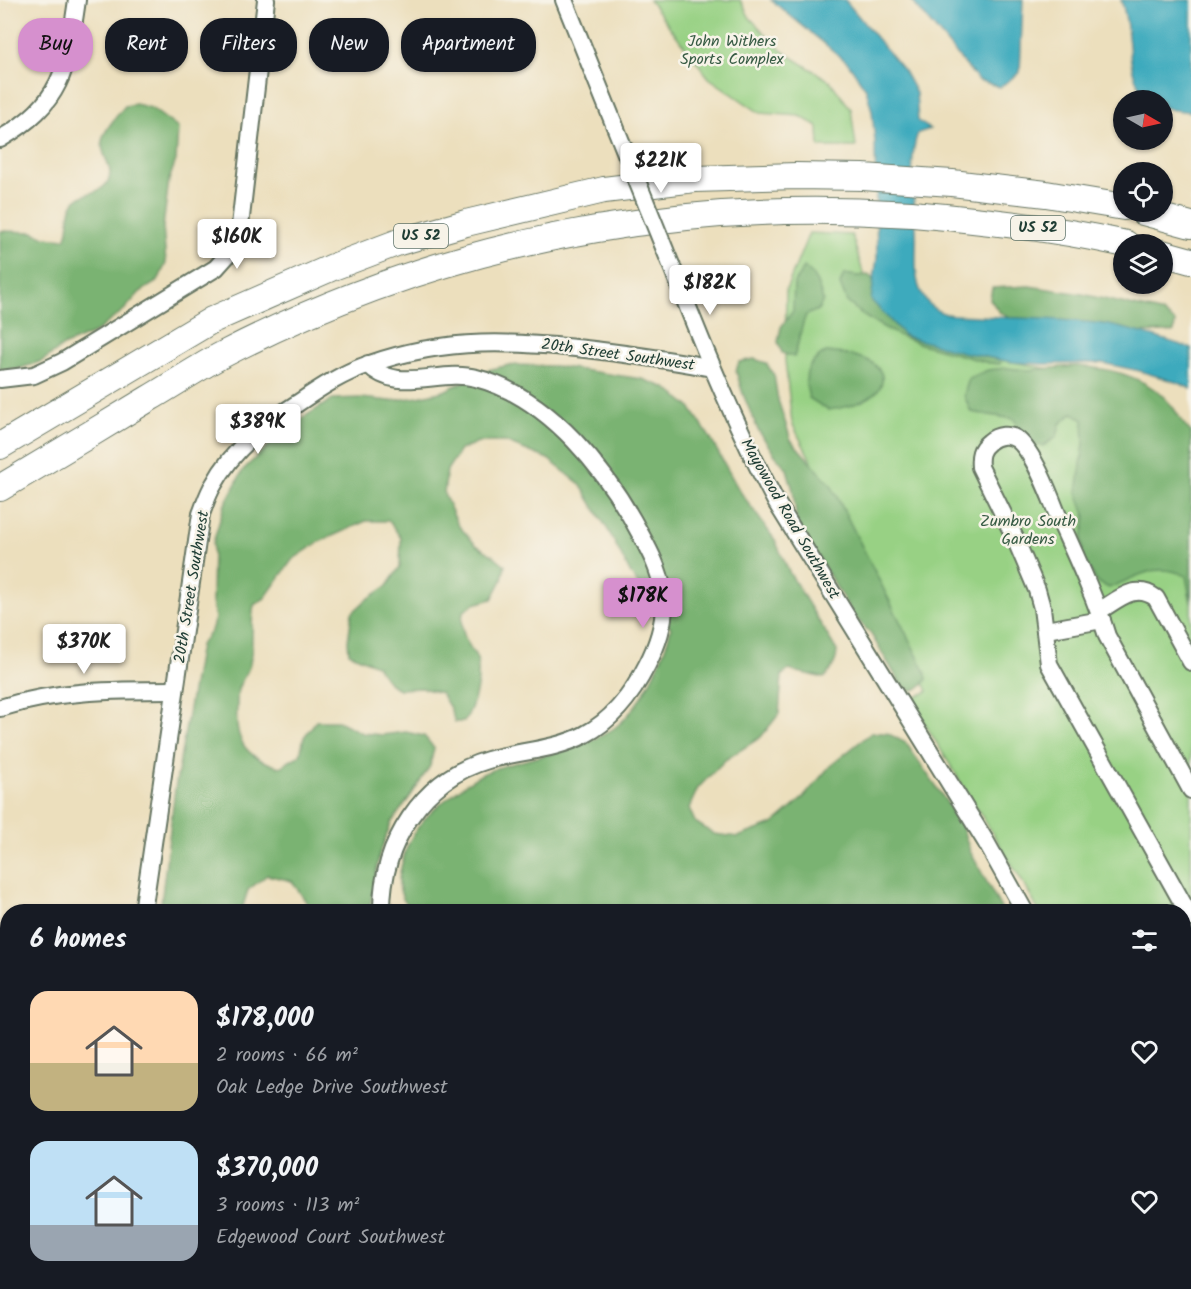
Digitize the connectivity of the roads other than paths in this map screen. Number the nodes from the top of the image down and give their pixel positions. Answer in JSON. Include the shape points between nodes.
{"nodes":[{"id":1,"x":77,"y":0,"type":"edge"},
{"id":2,"x":266,"y":0,"type":"edge"},
{"id":3,"x":564,"y":0,"type":"edge"},
{"id":4,"x":0,"y":139,"type":"edge"},
{"id":5,"x":1113,"y":205,"type":"edge"},
{"id":6,"x":1173,"y":218,"type":"edge"},
{"id":7,"x":1191,"y":223,"type":"edge"},
{"id":8,"x":1113,"y":242,"type":"edge"},
{"id":9,"x":1173,"y":256,"type":"edge"},
{"id":10,"x":1191,"y":261,"type":"edge"},
{"id":11,"x":368,"y":364,"type":"junction"},
{"id":12,"x":712,"y":368,"type":"junction"},
{"id":13,"x":0,"y":380,"type":"edge"},
{"id":14,"x":0,"y":446,"type":"edge"},
{"id":15,"x":0,"y":488,"type":"edge"},
{"id":16,"x":1101,"y":615,"type":"junction"},
{"id":17,"x":1046,"y":630,"type":"junction"},
{"id":18,"x":1191,"y":662,"type":"edge"},
{"id":19,"x":175,"y":690,"type":"junction"},
{"id":20,"x":0,"y":708,"type":"edge"},
{"id":21,"x":1191,"y":790,"type":"edge"},
{"id":22,"x":144,"y":904,"type":"edge"},
{"id":23,"x":383,"y":904,"type":"edge"},
{"id":24,"x":1021,"y":904,"type":"edge"},
{"id":25,"x":1183,"y":904,"type":"edge"}],
"edges":[{"from":1,"to":4,"type":"street","via":[[67,58],[57,88],[42,109]]},
{"from":2,"to":13,"type":"street","via":[[240,226],[233,249],[216,268],[62,362],[34,375]]},
{"from":3,"to":12,"type":"street","name":"Mayowood Road Southwest","bridge":true},
{"from":5,"to":14,"type":"highway","number":"US 52","via":[[952,183],[863,177],[695,179],[604,190],[399,242],[333,267],[212,320]]},
{"from":6,"to":7,"type":"highway"},
{"from":8,"to":15,"type":"highway","number":"US 52","via":[[948,216],[796,209],[701,214],[545,237],[399,279],[342,300],[219,357]]},
{"from":9,"to":10,"type":"highway"},
{"from":11,"to":12,"type":"street","name":"20th Street Southwest","via":[[444,345],[512,342],[676,360]]},
{"from":11,"to":19,"type":"street","name":"20th Street Southwest","via":[[280,414],[252,436],[213,485],[201,514]]},
{"from":11,"to":23,"type":"street","via":[[376,373],[392,379],[475,378],[503,387],[556,422],[625,504],[651,553],[665,601],[661,632],[638,683],[602,723],[565,742],[460,770],[434,788],[414,810],[398,837],[386,869]]},
{"from":12,"to":24,"type":"street","name":"Mayowood Road Southwest","via":[[776,502]]},
{"from":16,"to":17,"type":"street"},
{"from":16,"to":17,"type":"street","via":[[1032,460],[1017,439],[1001,436],[986,444],[979,456],[980,466],[1037,590]]},
{"from":16,"to":18,"type":"street","via":[[1130,593],[1148,592],[1156,598]]},
{"from":16,"to":21,"type":"street","via":[[1112,646]]},
{"from":17,"to":25,"type":"street","via":[[1049,664]]},
{"from":19,"to":20,"type":"street","via":[[75,692]]},
{"from":19,"to":22,"type":"street","name":"20th Street Southwest"}]}
